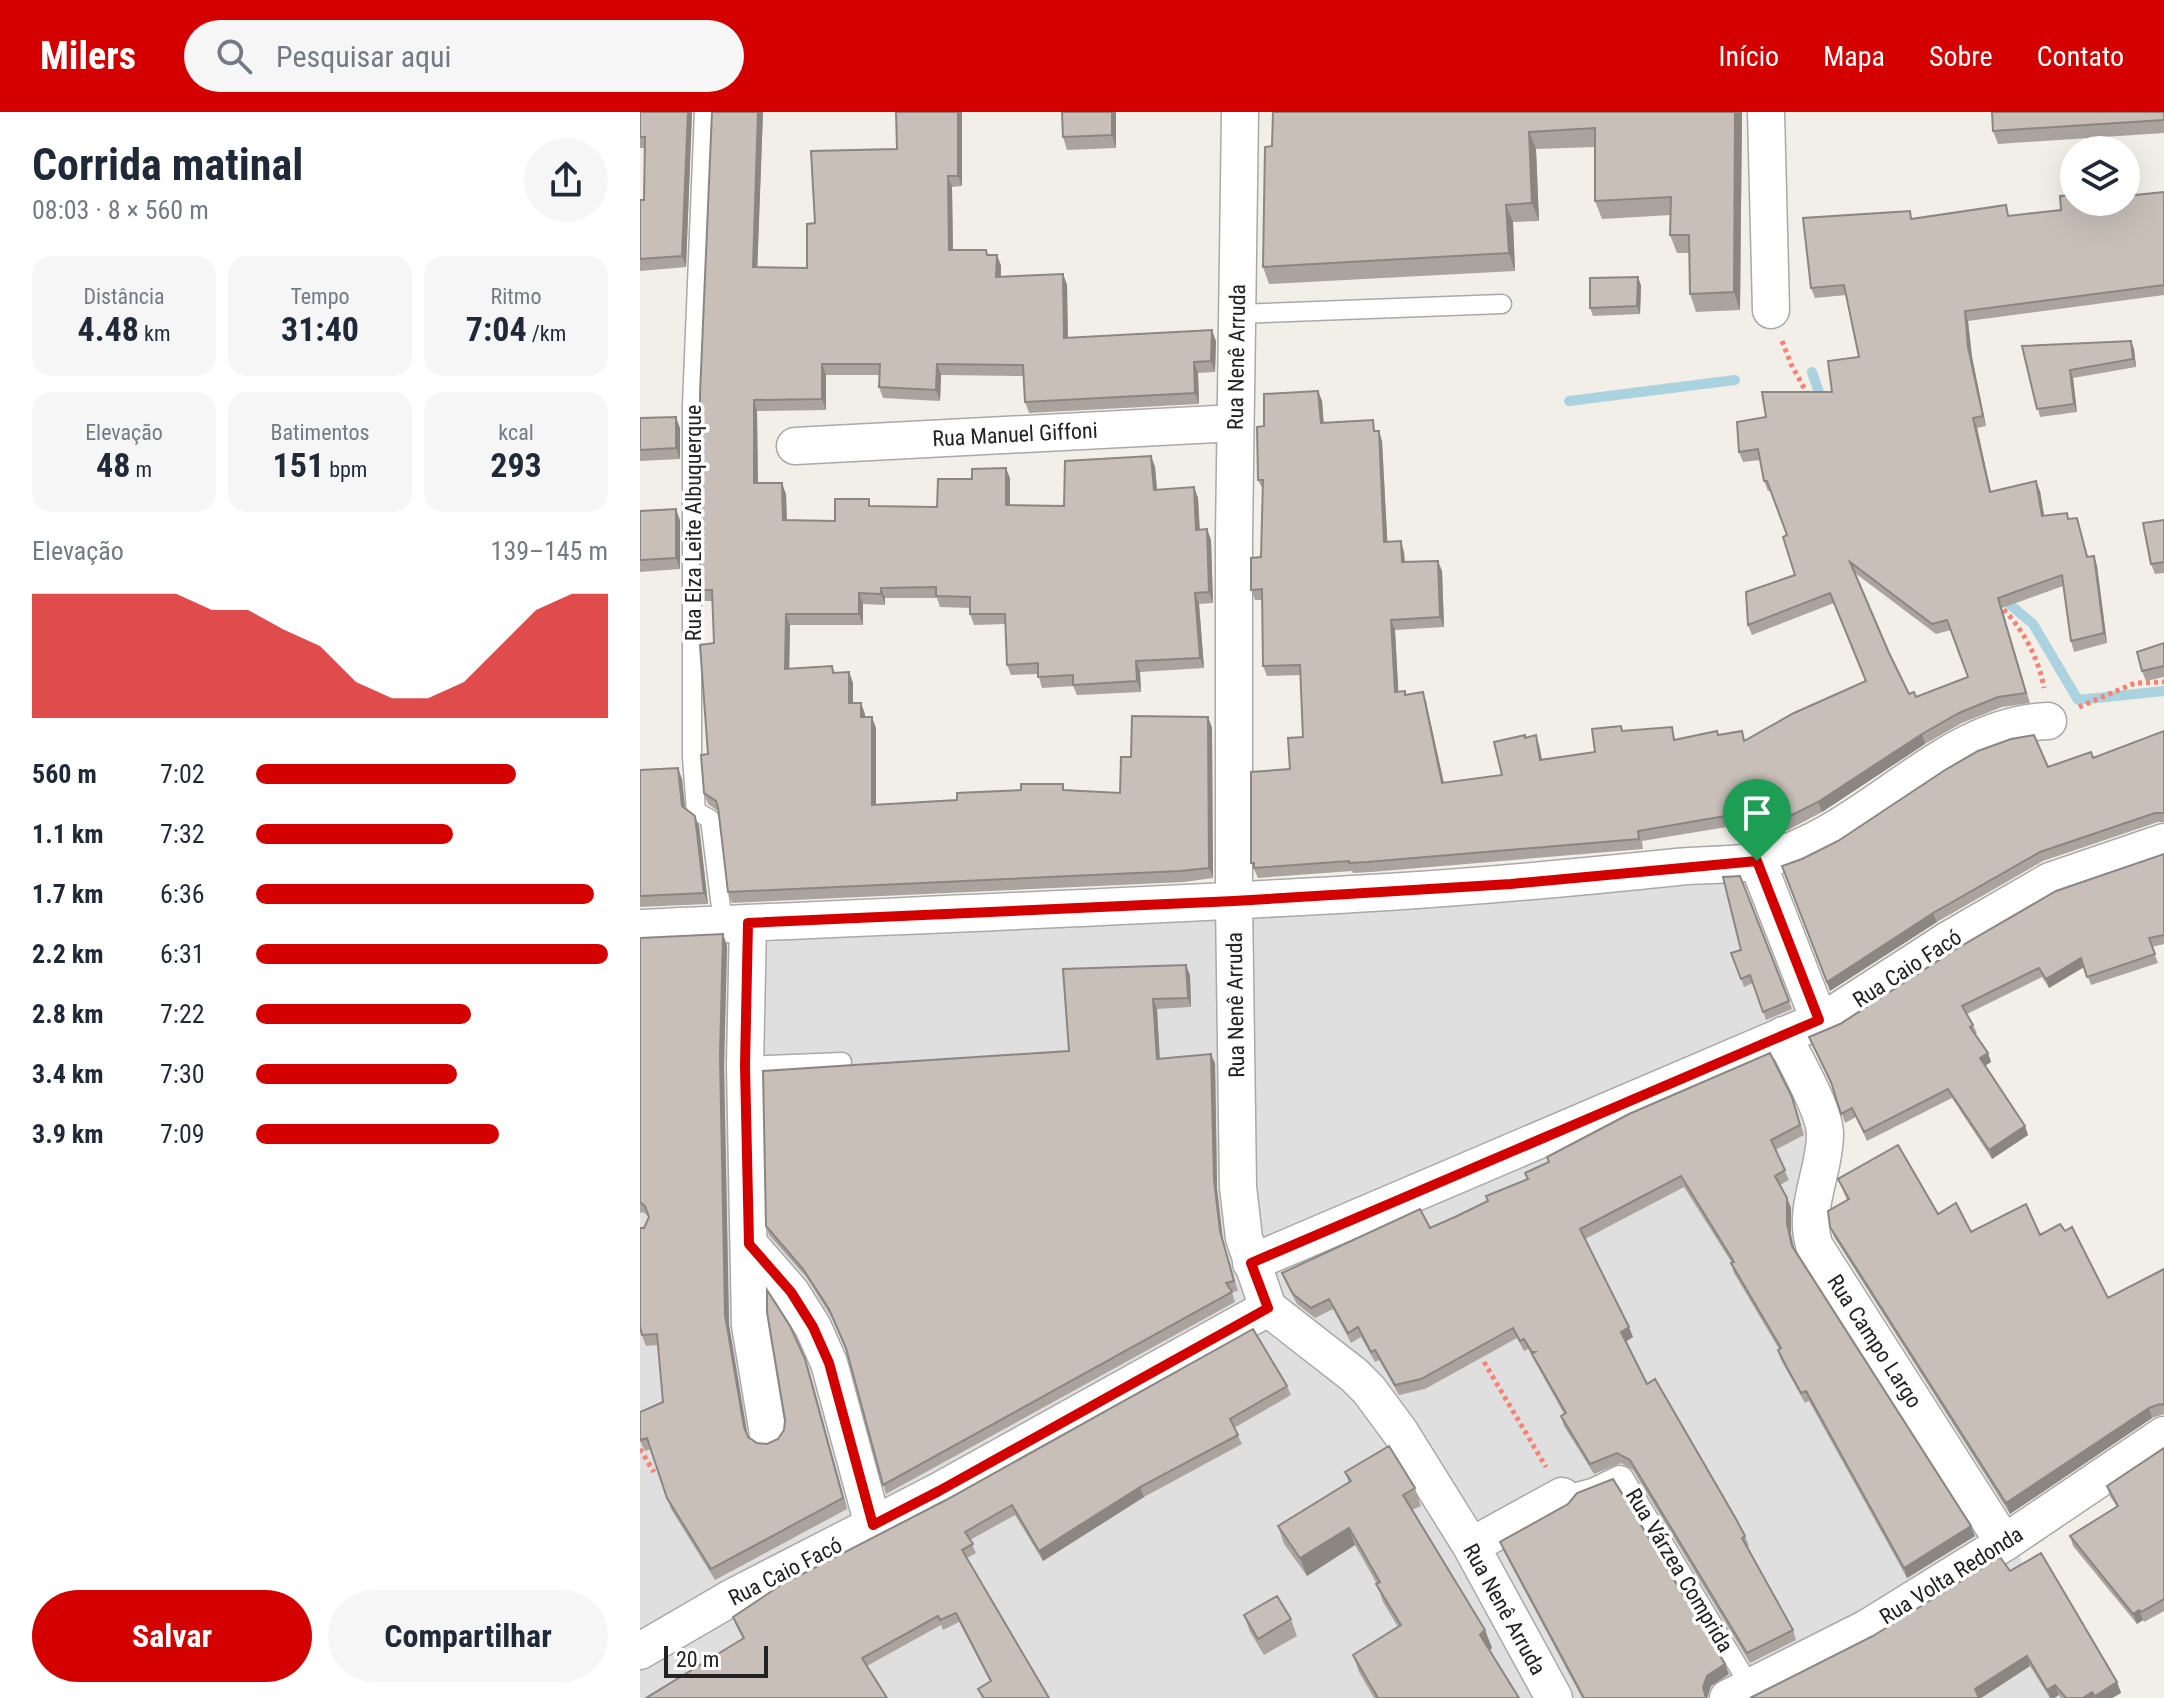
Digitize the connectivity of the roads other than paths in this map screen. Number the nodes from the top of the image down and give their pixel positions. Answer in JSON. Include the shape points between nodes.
{"nodes":[{"id":1,"x":704,"y":112,"type":"edge"},
{"id":2,"x":1240,"y":112,"type":"edge"},
{"id":3,"x":1766,"y":112,"type":"edge"},
{"id":4,"x":1502,"y":304,"type":"dead end"},
{"id":5,"x":1771,"y":310,"type":"road end"},
{"id":6,"x":1237,"y":314,"type":"junction"},
{"id":7,"x":1235,"y":423,"type":"junction"},
{"id":8,"x":795,"y":446,"type":"dead end"},
{"id":9,"x":2048,"y":721,"type":"road end"},
{"id":10,"x":2164,"y":842,"type":"edge"},
{"id":11,"x":1757,"y":861,"type":"junction"},
{"id":12,"x":1234,"y":901,"type":"junction"},
{"id":13,"x":735,"y":924,"type":"junction"},
{"id":14,"x":640,"y":928,"type":"edge"},
{"id":15,"x":1819,"y":1020,"type":"junction"},
{"id":16,"x":1783,"y":1035,"type":"junction"},
{"id":17,"x":842,"y":1062,"type":"edge"},
{"id":18,"x":745,"y":1066,"type":"junction"},
{"id":19,"x":749,"y":1244,"type":"junction"},
{"id":20,"x":1251,"y":1263,"type":"junction"},
{"id":21,"x":1268,"y":1308,"type":"junction"},
{"id":22,"x":768,"y":1434,"type":"dead end"},
{"id":23,"x":2164,"y":1435,"type":"edge"},
{"id":24,"x":1562,"y":1496,"type":"joint"},
{"id":25,"x":873,"y":1525,"type":"junction"},
{"id":26,"x":2004,"y":1543,"type":"junction"},
{"id":27,"x":1471,"y":1546,"type":"junction"},
{"id":28,"x":640,"y":1651,"type":"edge"},
{"id":29,"x":1739,"y":1692,"type":"edge"},
{"id":30,"x":1554,"y":1698,"type":"edge"}],
"edges":[{"from":1,"to":13,"type":"lane","name":"Rua Elza Leite Albuquerque","via":[[692,405],[692,757],[696,811],[710,819]]},
{"from":2,"to":6,"type":"street","name":"Rua Nenê Arruda"},
{"from":3,"to":5,"type":"street"},
{"from":4,"to":6,"type":"lane"},
{"from":6,"to":7,"type":"street","name":"Rua Nenê Arruda"},
{"from":7,"to":8,"type":"street","name":"Rua Manuel Giffoni"},
{"from":7,"to":12,"type":"street","name":"Rua Nenê Arruda"},
{"from":9,"to":11,"type":"street","via":[[1992,733],[1832,831]]},
{"from":10,"to":15,"type":"street","name":"Rua Caio Facó","via":[[2050,881]]},
{"from":11,"to":12,"type":"street","via":[[1511,884]]},
{"from":11,"to":15,"type":"street"},
{"from":12,"to":13,"type":"street"},
{"from":12,"to":20,"type":"street","name":"Rua Nenê Arruda","via":[[1238,1187]]},
{"from":13,"to":14,"type":"street"},
{"from":13,"to":18,"type":"street","name":"Rua Elza Leite Albuquerque"},
{"from":15,"to":16,"type":"street","name":"Rua Caio Facó"},
{"from":16,"to":20,"type":"street","name":"Rua Caio Facó"},
{"from":16,"to":26,"type":"street","name":"Rua Campo Largo","via":[[1823,1121],[1810,1217],[1814,1245]]},
{"from":17,"to":18,"type":"lane"},
{"from":18,"to":19,"type":"street","name":"Rua Elza Leite Albuquerque"},
{"from":19,"to":22,"type":"street","name":"Rua Elza Leite Albuquerque","via":[[750,1325]]},
{"from":19,"to":25,"type":"street","via":[[791,1292],[824,1351]]},
{"from":20,"to":21,"type":"street","name":"Rua Nenê Arruda"},
{"from":21,"to":25,"type":"street","name":"Rua Caio Facó"},
{"from":21,"to":27,"type":"street","name":"Rua Nenê Arruda","via":[[1369,1390]]},
{"from":23,"to":26,"type":"street","name":"Rua Volta Redonda"},
{"from":24,"to":27,"type":"street","name":"Rua Várzea Comprida"},
{"from":24,"to":29,"type":"lane","name":"Rua Várzea Comprida","via":[[1623,1476]]},
{"from":25,"to":28,"type":"street","name":"Rua Caio Facó"},
{"from":26,"to":29,"type":"street","name":"Rua Volta Redonda","via":[[1867,1628]]},
{"from":27,"to":30,"type":"street","name":"Rua Nenê Arruda"}]}
